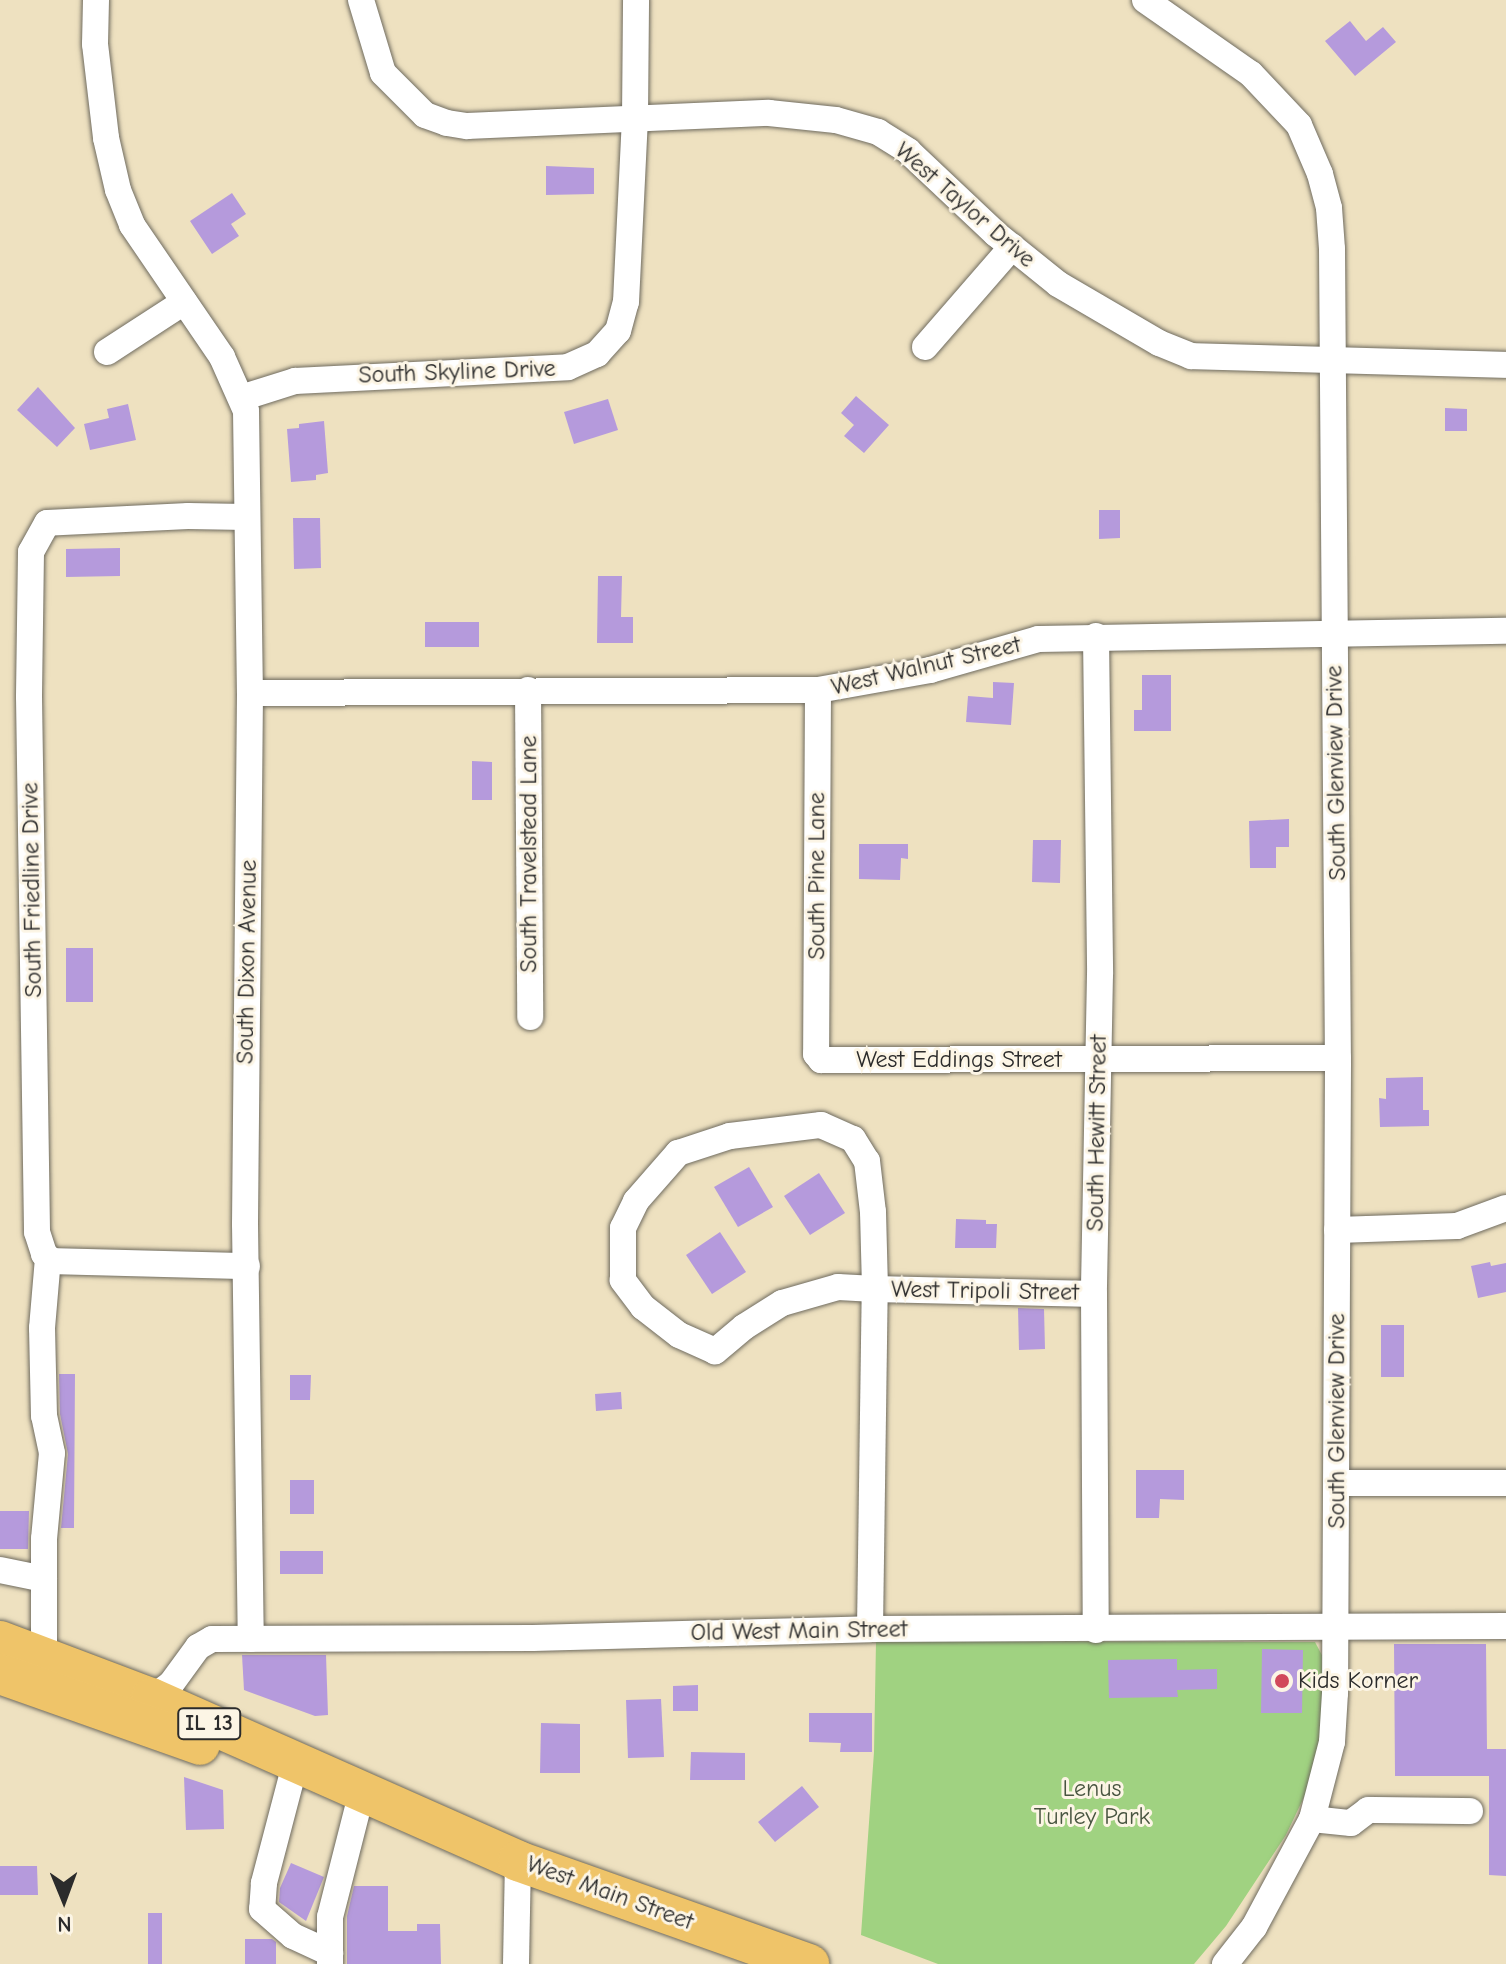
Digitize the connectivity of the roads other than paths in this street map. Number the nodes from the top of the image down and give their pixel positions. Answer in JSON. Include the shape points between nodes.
{"nodes":[{"id":1,"x":96,"y":0,"type":"edge"},
{"id":2,"x":636,"y":0,"type":"edge"},
{"id":3,"x":1145,"y":0,"type":"edge"},
{"id":4,"x":364,"y":11,"type":"edge"},
{"id":5,"x":635,"y":119,"type":"junction"},
{"id":6,"x":1012,"y":247,"type":"junction"},
{"id":7,"x":184,"y":302,"type":"junction"},
{"id":8,"x":925,"y":347,"type":"dead end"},
{"id":9,"x":107,"y":352,"type":"dead end"},
{"id":10,"x":1333,"y":359,"type":"junction"},
{"id":11,"x":1506,"y":365,"type":"edge"},
{"id":12,"x":241,"y":398,"type":"junction"},
{"id":13,"x":246,"y":517,"type":"junction"},
{"id":14,"x":1506,"y":631,"type":"edge"},
{"id":15,"x":1334,"y":634,"type":"junction"},
{"id":16,"x":1096,"y":636,"type":"junction"},
{"id":17,"x":528,"y":690,"type":"junction"},
{"id":18,"x":818,"y":690,"type":"junction"},
{"id":19,"x":250,"y":693,"type":"junction"},
{"id":20,"x":530,"y":1017,"type":"dead end"},
{"id":21,"x":1338,"y":1058,"type":"junction"},
{"id":22,"x":821,"y":1060,"type":"joint"},
{"id":23,"x":1099,"y":1061,"type":"junction"},
{"id":24,"x":1506,"y":1208,"type":"edge"},
{"id":25,"x":1337,"y":1230,"type":"junction"},
{"id":26,"x":48,"y":1258,"type":"junction"},
{"id":27,"x":247,"y":1266,"type":"junction"},
{"id":28,"x":875,"y":1289,"type":"junction"},
{"id":29,"x":1094,"y":1294,"type":"junction"},
{"id":30,"x":1337,"y":1483,"type":"junction"},
{"id":31,"x":1506,"y":1483,"type":"edge"},
{"id":32,"x":0,"y":1570,"type":"edge"},
{"id":33,"x":44,"y":1579,"type":"junction"},
{"id":34,"x":1334,"y":1625,"type":"junction"},
{"id":35,"x":1506,"y":1626,"type":"edge"},
{"id":36,"x":870,"y":1629,"type":"junction"},
{"id":37,"x":1096,"y":1630,"type":"junction"},
{"id":38,"x":251,"y":1639,"type":"junction"},
{"id":39,"x":14,"y":1670,"type":"edge"},
{"id":40,"x":138,"y":1709,"type":"junction"},
{"id":41,"x":292,"y":1776,"type":"junction"},
{"id":42,"x":360,"y":1799,"type":"junction"},
{"id":43,"x":1470,"y":1811,"type":"dead end"},
{"id":44,"x":413,"y":1817,"type":"junction"},
{"id":45,"x":1312,"y":1819,"type":"junction"},
{"id":46,"x":518,"y":1861,"type":"junction"},
{"id":47,"x":748,"y":1954,"type":"edge"},
{"id":48,"x":330,"y":1959,"type":"edge"},
{"id":49,"x":516,"y":1964,"type":"edge"},
{"id":50,"x":809,"y":1964,"type":"edge"},
{"id":51,"x":1225,"y":1964,"type":"edge"}],
"edges":[{"from":1,"to":7,"type":"street","name":"South Dixon Avenue","via":[[95,44],[118,190],[132,225]]},
{"from":2,"to":5,"type":"street","name":"South Skyline Drive"},
{"from":3,"to":10,"type":"street","name":"South Glenview Drive","via":[[1251,74],[1299,125],[1329,208]]},
{"from":4,"to":5,"type":"street","name":"West Taylor Drive","via":[[383,73],[425,115],[467,126]]},
{"from":5,"to":6,"type":"street","name":"West Taylor Drive","via":[[769,113],[836,120],[878,132],[908,151]]},
{"from":5,"to":12,"type":"street","name":"South Skyline Drive","via":[[626,302],[618,331],[597,354],[568,367],[295,381]]},
{"from":6,"to":8,"type":"street"},
{"from":6,"to":10,"type":"street","name":"West Taylor Drive","via":[[1098,310],[1191,356]]},
{"from":7,"to":9,"type":"street"},
{"from":7,"to":12,"type":"street","name":"South Dixon Avenue","via":[[222,357]]},
{"from":10,"to":11,"type":"street","name":"West Taylor Drive"},
{"from":10,"to":15,"type":"street","name":"South Glenview Drive"},
{"from":12,"to":13,"type":"street","name":"South Dixon Avenue","via":[[246,411]]},
{"from":13,"to":19,"type":"street","name":"South Dixon Avenue"},
{"from":13,"to":26,"type":"street","name":"South Friedline Drive","via":[[63,520],[47,523],[31,552],[37,1232]]},
{"from":14,"to":15,"type":"street","name":"West Walnut Street"},
{"from":15,"to":16,"type":"street","name":"West Walnut Street"},
{"from":15,"to":21,"type":"street","name":"South Glenview Drive"},
{"from":16,"to":18,"type":"street","name":"West Walnut Street","via":[[1038,639],[930,670]]},
{"from":16,"to":23,"type":"street","name":"South Hewitt Street"},
{"from":17,"to":18,"type":"street","name":"West Walnut Street"},
{"from":17,"to":19,"type":"street","name":"West Walnut Street"},
{"from":17,"to":20,"type":"street","name":"South Travelstead Lane"},
{"from":18,"to":22,"type":"street","name":"South Pine Lane","via":[[816,1054]]},
{"from":19,"to":27,"type":"street","name":"South Dixon Avenue"},
{"from":21,"to":23,"type":"street","name":"West Eddings Street"},
{"from":21,"to":25,"type":"street","name":"South Glenview Drive"},
{"from":22,"to":23,"type":"street","name":"West Eddings Street"},
{"from":23,"to":29,"type":"street","name":"South Hewitt Street"},
{"from":24,"to":25,"type":"street","via":[[1457,1226]]},
{"from":25,"to":30,"type":"street","name":"South Glenview Drive"},
{"from":26,"to":27,"type":"street"},
{"from":26,"to":33,"type":"street","via":[[42,1358],[44,1416],[52,1453]]},
{"from":27,"to":38,"type":"street","name":"South Dixon Avenue"},
{"from":28,"to":28,"type":"street","via":[[838,1287],[782,1303],[715,1351],[679,1335],[636,1298],[623,1280],[623,1228],[636,1201],[678,1153],[730,1136],[821,1125],[853,1139],[867,1161]]},
{"from":28,"to":29,"type":"street","name":"West Tripoli Street"},
{"from":28,"to":36,"type":"street"},
{"from":29,"to":37,"type":"street","name":"South Hewitt Street"},
{"from":30,"to":31,"type":"street"},
{"from":30,"to":34,"type":"street","name":"South Glenview Drive"},
{"from":32,"to":33,"type":"street"},
{"from":33,"to":39,"type":"street"},
{"from":34,"to":35,"type":"street","name":"Old West Main Street"},
{"from":34,"to":37,"type":"street","name":"Old West Main Street"},
{"from":34,"to":45,"type":"street","name":"South Glenview Drive","via":[[1332,1742]]},
{"from":36,"to":37,"type":"street","name":"Old West Main Street"},
{"from":36,"to":38,"type":"street","name":"Old West Main Street"},
{"from":38,"to":40,"type":"street","name":"Old West Main Street","via":[[212,1639],[198,1647],[171,1684]]},
{"from":39,"to":40,"type":"highway","name":"West Main Street","number":"IL 13"},
{"from":40,"to":41,"type":"highway","name":"West Main Street","number":"IL 13"},
{"from":40,"to":44,"type":"highway","name":"West Main Street","number":"IL 13"},
{"from":41,"to":42,"type":"highway","name":"West Main Street","number":"IL 13"},
{"from":41,"to":48,"type":"street","via":[[262,1909]]},
{"from":42,"to":44,"type":"highway","name":"West Main Street","number":"IL 13"},
{"from":42,"to":48,"type":"street","via":[[330,1917]]},
{"from":43,"to":45,"type":"street","via":[[1368,1810],[1351,1823]]},
{"from":44,"to":46,"type":"highway","name":"West Main Street","number":"IL 13"},
{"from":45,"to":51,"type":"street","name":"South Glenview Drive","via":[[1254,1927]]},
{"from":46,"to":47,"type":"highway","name":"West Main Street","number":"IL 13"},
{"from":46,"to":49,"type":"street"},
{"from":47,"to":50,"type":"highway","name":"West Main Street","number":"IL 13"}]}
